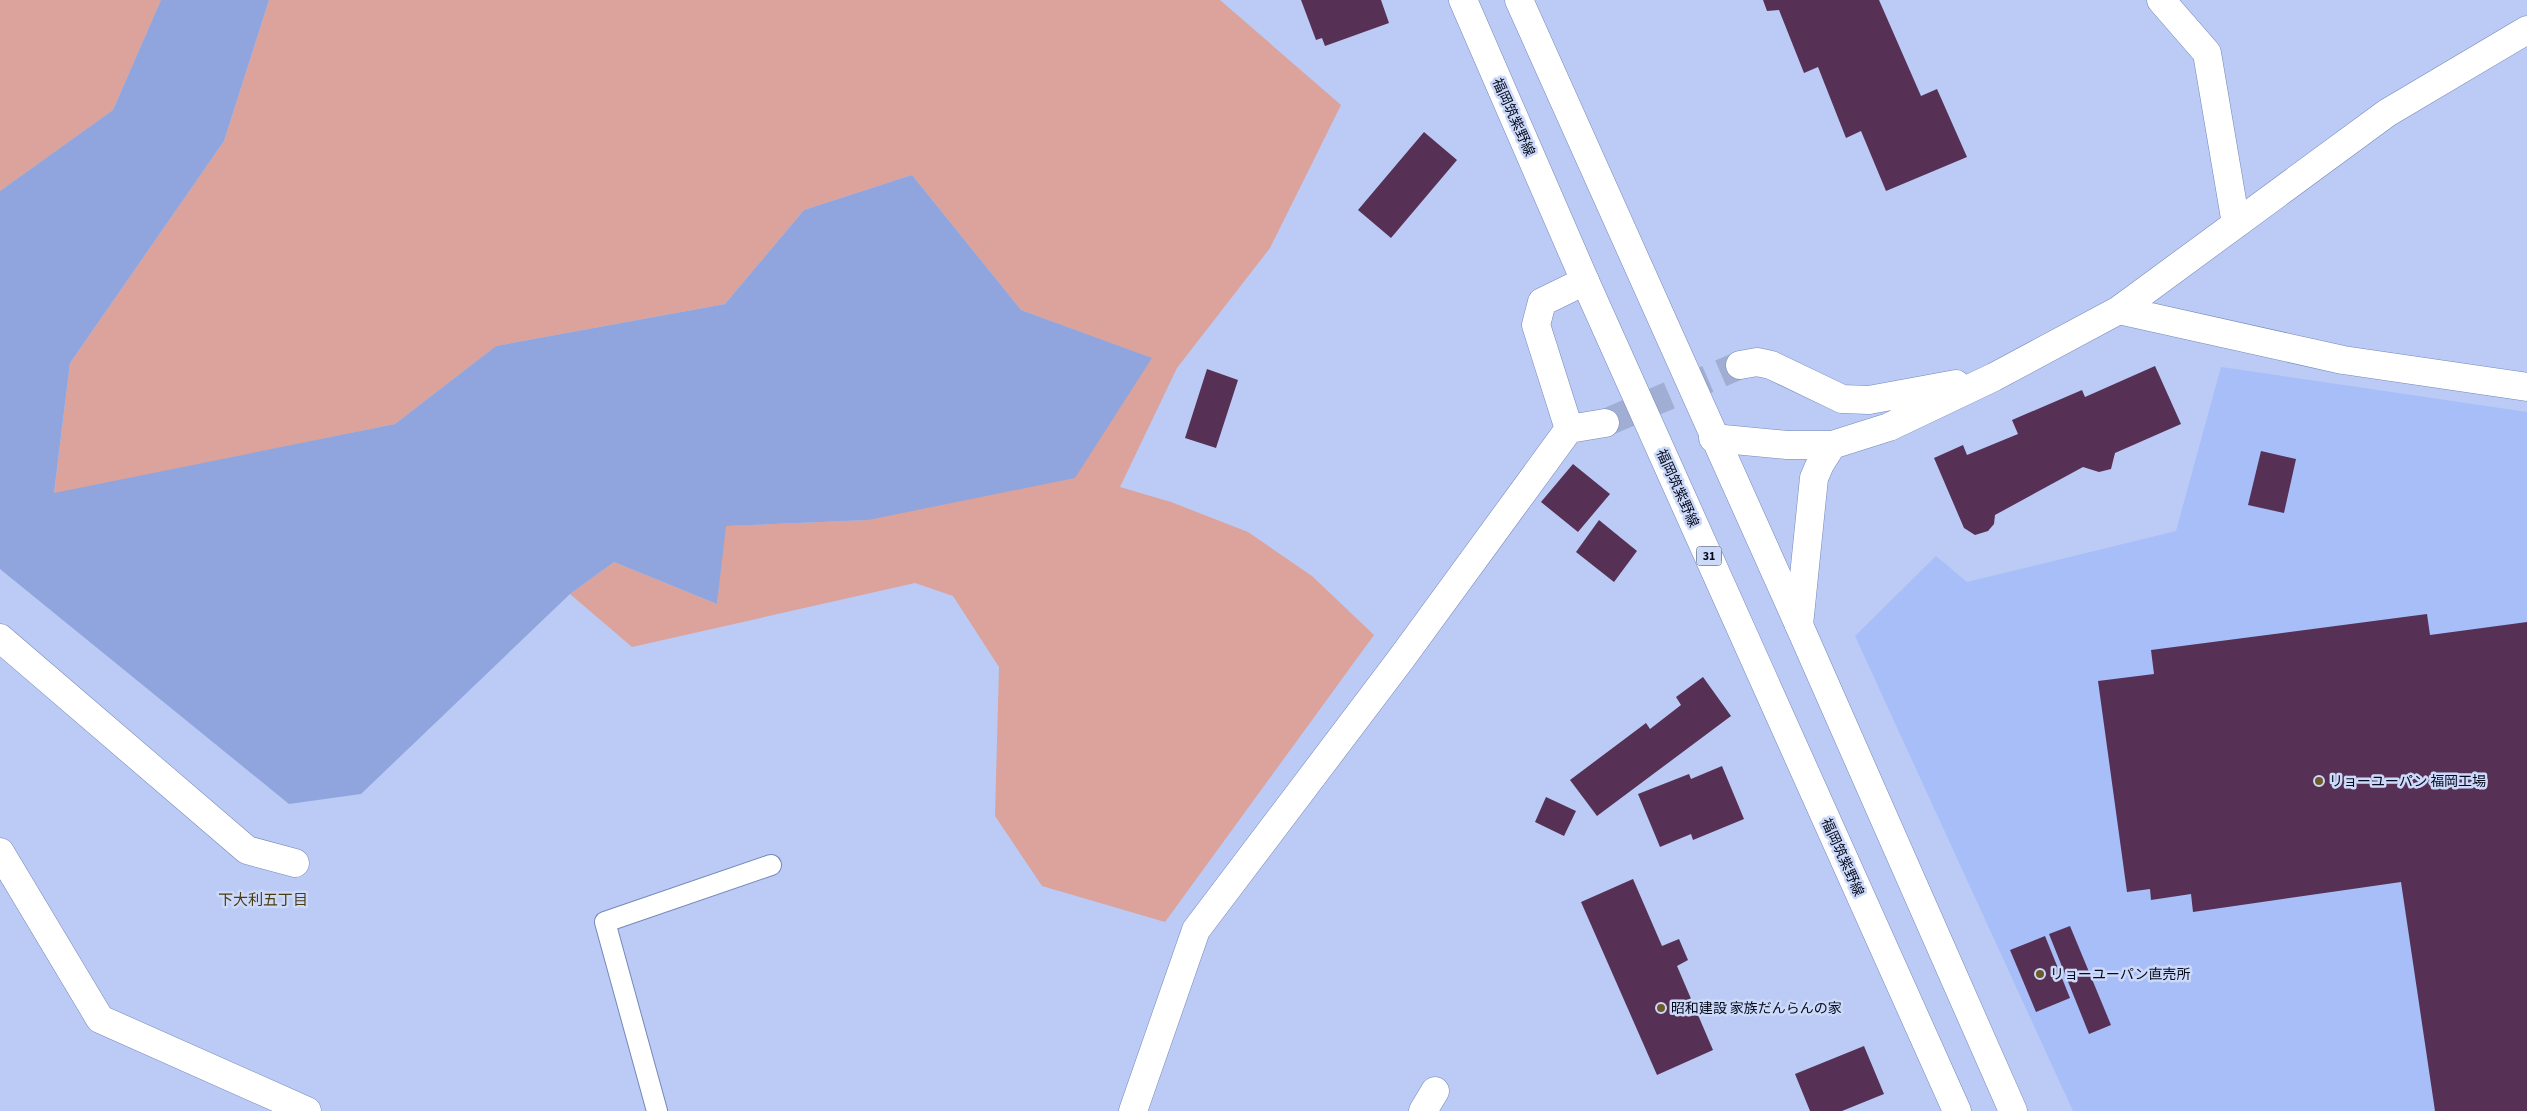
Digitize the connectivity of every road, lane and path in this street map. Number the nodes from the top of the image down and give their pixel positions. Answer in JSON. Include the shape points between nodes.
{"nodes":[{"id":1,"x":1463,"y":0,"type":"edge"},
{"id":2,"x":1519,"y":0,"type":"edge"},
{"id":3,"x":2161,"y":0,"type":"edge"},
{"id":4,"x":2527,"y":30,"type":"edge"},
{"id":5,"x":2236,"y":224,"type":"junction"},
{"id":6,"x":1585,"y":281,"type":"junction"},
{"id":7,"x":2119,"y":310,"type":"junction"},
{"id":8,"x":1740,"y":365,"type":"tunnel mouth"},
{"id":9,"x":1994,"y":377,"type":"junction"},
{"id":10,"x":2527,"y":387,"type":"edge"},
{"id":11,"x":1604,"y":423,"type":"tunnel mouth"},
{"id":12,"x":1569,"y":429,"type":"junction"},
{"id":13,"x":1713,"y":438,"type":"junction"},
{"id":14,"x":1832,"y":446,"type":"junction"},
{"id":15,"x":1799,"y":625,"type":"junction"},
{"id":16,"x":0,"y":638,"type":"edge"},
{"id":17,"x":0,"y":852,"type":"edge"},
{"id":18,"x":295,"y":863,"type":"dead end"},
{"id":19,"x":771,"y":865,"type":"dead end"},
{"id":20,"x":307,"y":1111,"type":"edge"},
{"id":21,"x":657,"y":1111,"type":"edge"},
{"id":22,"x":1133,"y":1111,"type":"edge"},
{"id":23,"x":1957,"y":1111,"type":"edge"},
{"id":24,"x":2013,"y":1111,"type":"edge"}],
"edges":[{"from":1,"to":6,"type":"street","name":"福岡筑紫野線","number":"31"},
{"from":2,"to":13,"type":"street"},
{"from":3,"to":5,"type":"street","via":[[2207,53]]},
{"from":4,"to":5,"type":"street","via":[[2387,113]]},
{"from":5,"to":7,"type":"street"},
{"from":6,"to":12,"type":"street","via":[[1542,302],[1536,326]]},
{"from":6,"to":23,"type":"street","name":"福岡筑紫野線","number":"31"},
{"from":7,"to":9,"type":"street"},
{"from":7,"to":10,"type":"street","via":[[2342,360]]},
{"from":8,"to":9,"type":"street","via":[[1757,362],[1771,365],[1842,399],[1870,400]]},
{"from":9,"to":14,"type":"street","via":[[1889,427]]},
{"from":11,"to":12,"type":"street"},
{"from":12,"to":22,"type":"street","via":[[1401,659],[1196,930]]},
{"from":13,"to":14,"type":"street"},
{"from":13,"to":15,"type":"street"},
{"from":14,"to":15,"type":"street","via":[[1814,478]]},
{"from":15,"to":24,"type":"street"},
{"from":16,"to":18,"type":"street","via":[[247,850]]},
{"from":17,"to":20,"type":"street","via":[[100,1019]]},
{"from":19,"to":21,"type":"lane","via":[[605,922]]}]}
